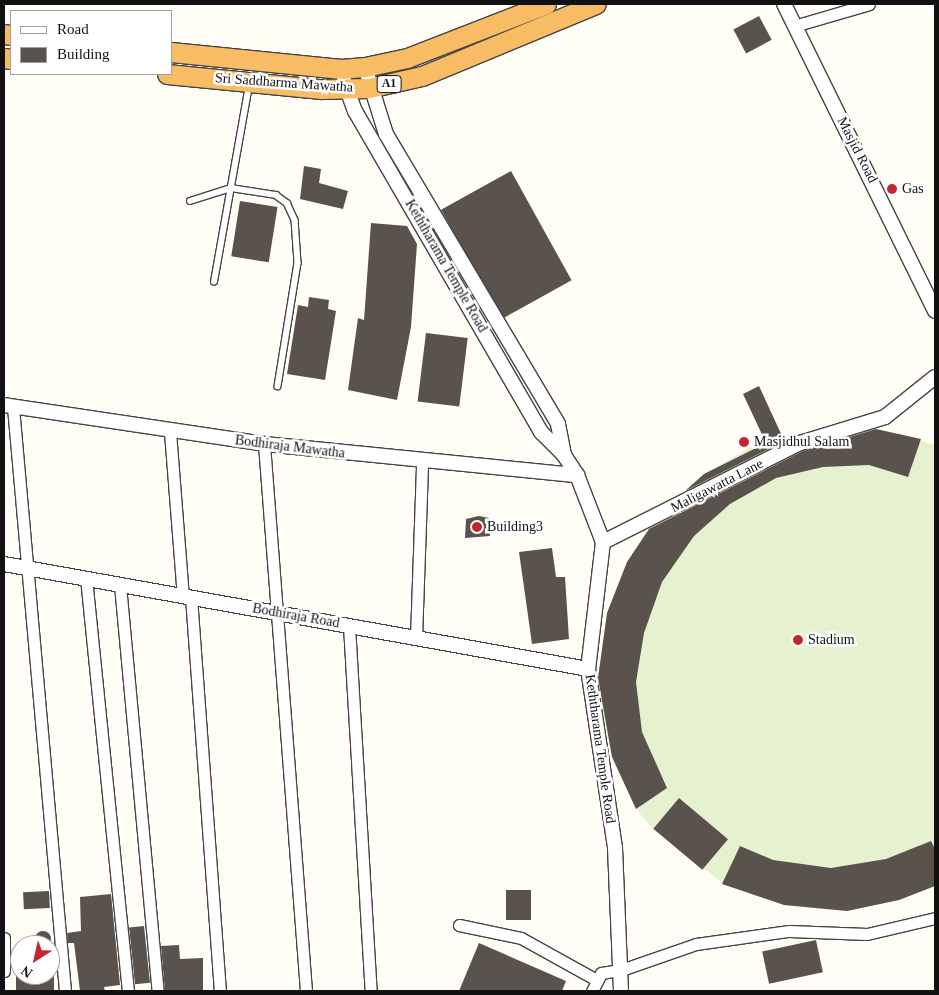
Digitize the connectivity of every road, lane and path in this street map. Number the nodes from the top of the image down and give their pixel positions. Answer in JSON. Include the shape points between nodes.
{"nodes":[{"id":1,"x":546,"y":4,"type":"edge"},
{"id":2,"x":596,"y":4,"type":"edge"},
{"id":3,"x":784,"y":4,"type":"edge"},
{"id":4,"x":869,"y":4,"type":"edge"},
{"id":5,"x":794,"y":26,"type":"junction"},
{"id":6,"x":172,"y":52,"type":"edge"},
{"id":7,"x":365,"y":67,"type":"junction"},
{"id":8,"x":341,"y":69,"type":"junction"},
{"id":9,"x":172,"y":75,"type":"edge"},
{"id":10,"x":250,"y":83,"type":"junction"},
{"id":11,"x":369,"y":88,"type":"junction"},
{"id":12,"x":345,"y":89,"type":"junction"},
{"id":13,"x":231,"y":188,"type":"junction"},
{"id":14,"x":190,"y":201,"type":"dead end"},
{"id":15,"x":431,"y":227,"type":"junction"},
{"id":16,"x":214,"y":282,"type":"dead end"},
{"id":17,"x":933,"y":294,"type":"edge"},
{"id":18,"x":935,"y":311,"type":"edge"},
{"id":19,"x":516,"y":354,"type":"junction"},
{"id":20,"x":500,"y":360,"type":"junction"},
{"id":21,"x":933,"y":380,"type":"edge"},
{"id":22,"x":278,"y":386,"type":"dead end"},
{"id":23,"x":8,"y":406,"type":"edge"},
{"id":24,"x":170,"y":432,"type":"junction"},
{"id":25,"x":264,"y":444,"type":"junction"},
{"id":26,"x":564,"y":455,"type":"junction"},
{"id":27,"x":422,"y":462,"type":"junction"},
{"id":28,"x":577,"y":475,"type":"junction"},
{"id":29,"x":603,"y":542,"type":"junction"},
{"id":30,"x":4,"y":564,"type":"edge"},
{"id":31,"x":30,"y":568,"type":"junction"},
{"id":32,"x":86,"y":578,"type":"junction"},
{"id":33,"x":120,"y":585,"type":"junction"},
{"id":34,"x":187,"y":596,"type":"junction"},
{"id":35,"x":280,"y":613,"type":"junction"},
{"id":36,"x":349,"y":626,"type":"junction"},
{"id":37,"x":416,"y":638,"type":"junction"},
{"id":38,"x":588,"y":668,"type":"junction"},
{"id":39,"x":935,"y":918,"type":"edge"},
{"id":40,"x":459,"y":925,"type":"dead end"},
{"id":41,"x":4,"y":938,"type":"edge"},
{"id":42,"x":621,"y":970,"type":"junction"},
{"id":43,"x":4,"y":971,"type":"edge"},
{"id":44,"x":595,"y":979,"type":"junction"},
{"id":45,"x":65,"y":991,"type":"edge"},
{"id":46,"x":128,"y":991,"type":"edge"},
{"id":47,"x":158,"y":991,"type":"edge"},
{"id":48,"x":220,"y":991,"type":"edge"},
{"id":49,"x":306,"y":991,"type":"edge"},
{"id":50,"x":371,"y":991,"type":"edge"},
{"id":51,"x":592,"y":991,"type":"edge"},
{"id":52,"x":621,"y":991,"type":"edge"}],
"edges":[{"from":1,"to":7,"type":"highway","name":"Sri Saddharma Mawatha","number":"A1","via":[[407,58]]},
{"from":2,"to":11,"type":"highway","name":"Sri Saddharma Mawatha","number":"A1","via":[[422,76]]},
{"from":3,"to":5,"type":"street","name":"Masjid Road"},
{"from":4,"to":5,"type":"street"},
{"from":5,"to":17,"type":"street","name":"Masjid Road"},
{"from":6,"to":8,"type":"highway","name":"Sri Saddharma Mawatha","number":"A1"},
{"from":7,"to":8,"type":"highway","name":"Sri Saddharma Mawatha","number":"A1"},
{"from":7,"to":11,"type":"street","name":"Keththarama Temple Road"},
{"from":8,"to":12,"type":"street","name":"Keththarama Temple Road"},
{"from":9,"to":10,"type":"highway","name":"Sri Saddharma Mawatha","number":"A1"},
{"from":10,"to":12,"type":"highway","name":"Sri Saddharma Mawatha","number":"A1"},
{"from":10,"to":13,"type":"lane"},
{"from":11,"to":12,"type":"highway","name":"Sri Saddharma Mawatha","number":"A1"},
{"from":11,"to":15,"type":"street","name":"Keththarama Temple Road","via":[[386,134]]},
{"from":12,"to":15,"type":"street","name":"Keththarama Temple Road"},
{"from":13,"to":14,"type":"lane"},
{"from":13,"to":16,"type":"lane"},
{"from":13,"to":22,"type":"lane","via":[[276,195],[287,203],[295,220],[298,263]]},
{"from":15,"to":19,"type":"street","name":"Keththarama Temple Road"},
{"from":15,"to":20,"type":"street","name":"Keththarama Temple Road"},
{"from":17,"to":18,"type":"street"},
{"from":19,"to":20,"type":"street"},
{"from":19,"to":26,"type":"street","name":"Keththarama Temple Road","via":[[558,424]]},
{"from":20,"to":26,"type":"street","name":"Keththarama Temple Road","via":[[540,432]]},
{"from":21,"to":29,"type":"street","name":"Maligawatta Lane","via":[[885,417],[800,443]]},
{"from":23,"to":24,"type":"street","name":"Bodhiraja Mawatha"},
{"from":23,"to":31,"type":"street"},
{"from":24,"to":25,"type":"street","name":"Bodhiraja Mawatha"},
{"from":24,"to":34,"type":"street"},
{"from":25,"to":27,"type":"street","name":"Bodhiraja Mawatha"},
{"from":25,"to":35,"type":"street"},
{"from":26,"to":28,"type":"street","name":"Keththarama Temple Road"},
{"from":27,"to":28,"type":"street","name":"Bodhiraja Mawatha"},
{"from":27,"to":37,"type":"street"},
{"from":28,"to":29,"type":"street","name":"Keththarama Temple Road"},
{"from":29,"to":38,"type":"street","name":"Keththarama Temple Road"},
{"from":30,"to":31,"type":"street","name":"Bodhiraja Road"},
{"from":31,"to":32,"type":"street","name":"Bodhiraja Road"},
{"from":31,"to":45,"type":"street"},
{"from":32,"to":33,"type":"street","name":"Bodhiraja Road"},
{"from":32,"to":46,"type":"street"},
{"from":33,"to":34,"type":"street","name":"Bodhiraja Road"},
{"from":33,"to":47,"type":"street"},
{"from":34,"to":35,"type":"street","name":"Bodhiraja Road"},
{"from":34,"to":48,"type":"street"},
{"from":35,"to":36,"type":"street","name":"Bodhiraja Road"},
{"from":35,"to":49,"type":"street"},
{"from":36,"to":37,"type":"street","name":"Bodhiraja Road"},
{"from":36,"to":50,"type":"street"},
{"from":37,"to":38,"type":"street","name":"Bodhiraja Road"},
{"from":38,"to":42,"type":"street","name":"Keththarama Temple Road","via":[[615,848]]},
{"from":39,"to":42,"type":"street","via":[[867,934],[789,931],[696,944]]},
{"from":40,"to":44,"type":"street","via":[[521,938]]},
{"from":41,"to":43,"type":"street"},
{"from":42,"to":44,"type":"street","via":[[601,973]]},
{"from":42,"to":52,"type":"street","name":"Keththarama Temple Road"},
{"from":44,"to":51,"type":"street"}]}
